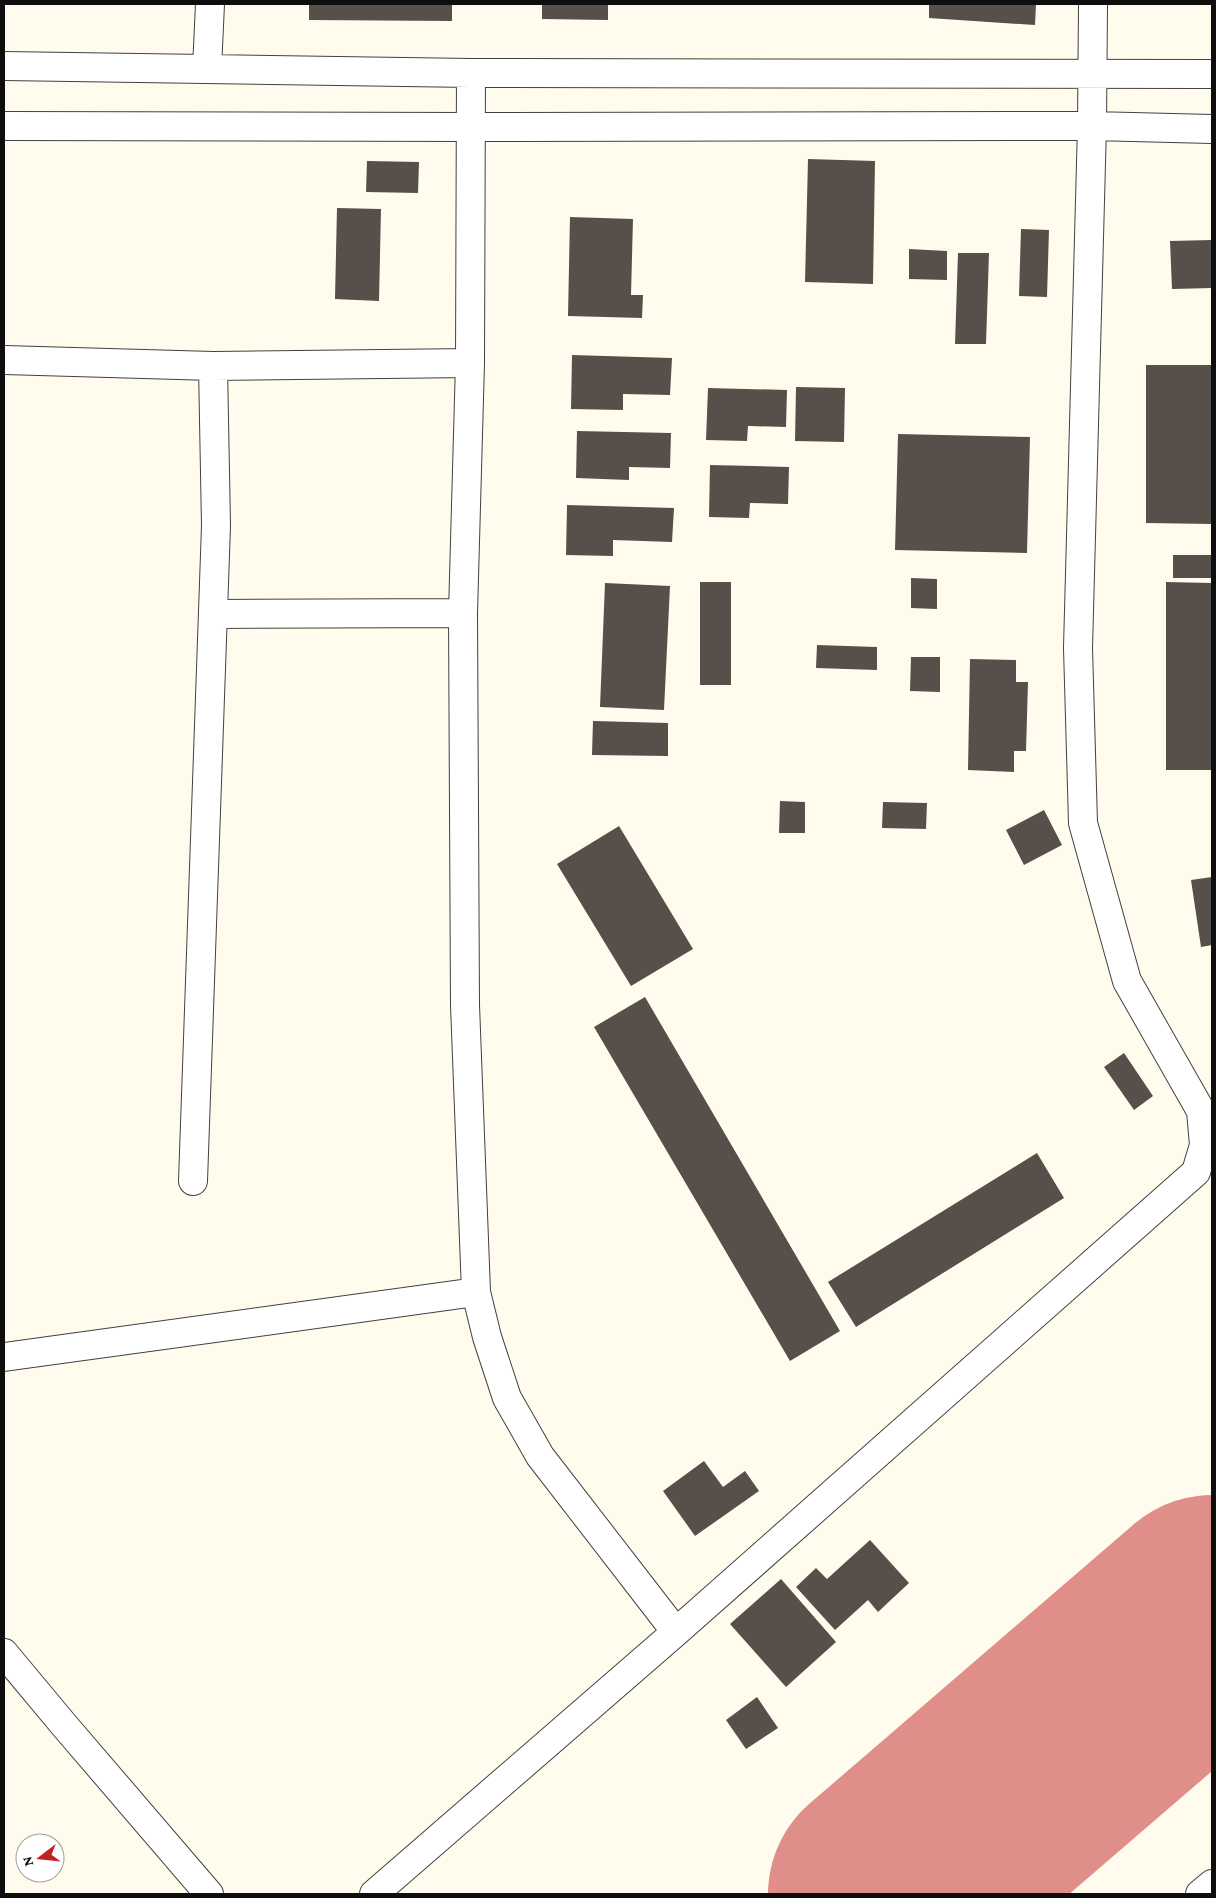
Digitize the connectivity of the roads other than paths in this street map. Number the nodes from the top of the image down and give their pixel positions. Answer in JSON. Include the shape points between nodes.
{"nodes":[{"id":1,"x":210,"y":4,"type":"edge"},
{"id":2,"x":1093,"y":4,"type":"edge"},
{"id":3,"x":4,"y":66,"type":"edge"},
{"id":4,"x":208,"y":69,"type":"junction"},
{"id":5,"x":471,"y":73,"type":"junction"},
{"id":6,"x":1212,"y":74,"type":"edge"},
{"id":7,"x":1093,"y":75,"type":"junction"},
{"id":8,"x":4,"y":126,"type":"edge"},
{"id":9,"x":1092,"y":126,"type":"junction"},
{"id":10,"x":471,"y":128,"type":"junction"},
{"id":11,"x":1212,"y":129,"type":"edge"},
{"id":12,"x":4,"y":360,"type":"edge"},
{"id":13,"x":470,"y":363,"type":"junction"},
{"id":14,"x":213,"y":366,"type":"junction"},
{"id":15,"x":464,"y":613,"type":"junction"},
{"id":16,"x":214,"y":614,"type":"junction"},
{"id":17,"x":193,"y":1181,"type":"dead end"},
{"id":18,"x":476,"y":1292,"type":"junction"},
{"id":19,"x":4,"y":1356,"type":"edge"},
{"id":20,"x":676,"y":1632,"type":"junction"},
{"id":21,"x":4,"y":1653,"type":"edge"},
{"id":22,"x":1212,"y":1884,"type":"edge"},
{"id":23,"x":209,"y":1894,"type":"edge"},
{"id":24,"x":374,"y":1894,"type":"edge"},
{"id":25,"x":1200,"y":1894,"type":"edge"}],
"edges":[{"from":1,"to":4,"type":"street"},
{"from":2,"to":7,"type":"street"},
{"from":3,"to":4,"type":"street"},
{"from":4,"to":5,"type":"street"},
{"from":5,"to":7,"type":"street"},
{"from":5,"to":10,"type":"street"},
{"from":6,"to":7,"type":"street"},
{"from":7,"to":9,"type":"street"},
{"from":8,"to":10,"type":"street"},
{"from":9,"to":10,"type":"street"},
{"from":9,"to":11,"type":"street"},
{"from":9,"to":20,"type":"street","via":[[1078,648],[1083,823],[1127,981],[1201,1111],[1204,1145],[1196,1172]]},
{"from":10,"to":13,"type":"street"},
{"from":12,"to":14,"type":"street"},
{"from":13,"to":14,"type":"street"},
{"from":13,"to":15,"type":"street"},
{"from":14,"to":16,"type":"street"},
{"from":15,"to":16,"type":"street"},
{"from":15,"to":18,"type":"street","via":[[465,1005]]},
{"from":16,"to":17,"type":"street"},
{"from":18,"to":19,"type":"street"},
{"from":18,"to":20,"type":"street","via":[[507,1398],[540,1456]]},
{"from":20,"to":24,"type":"street"},
{"from":21,"to":23,"type":"street"},
{"from":22,"to":25,"type":"street"}]}
